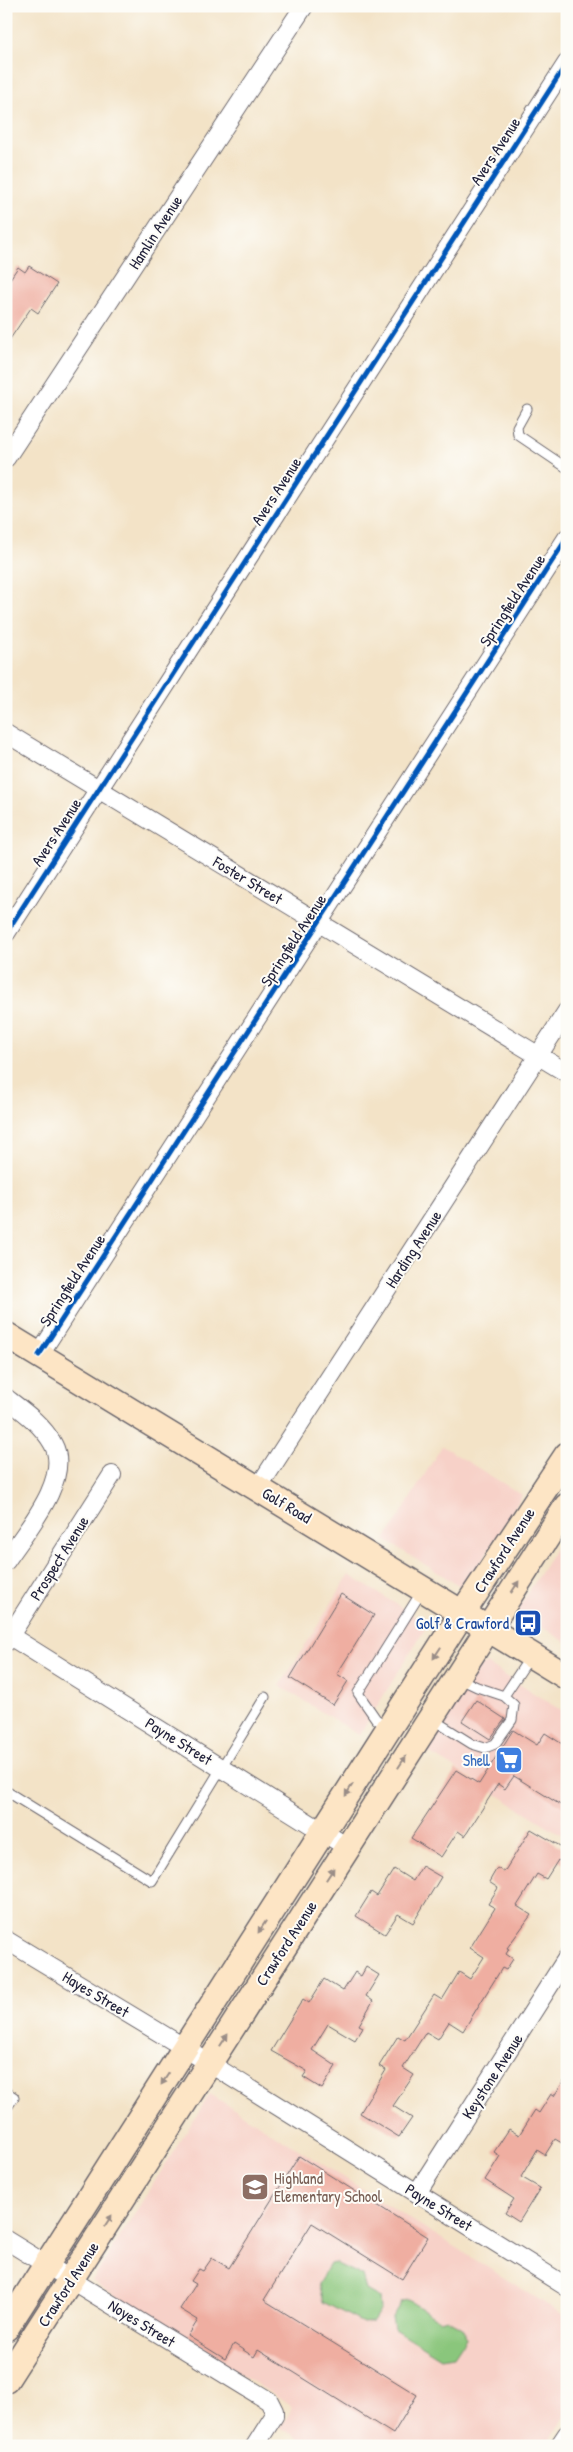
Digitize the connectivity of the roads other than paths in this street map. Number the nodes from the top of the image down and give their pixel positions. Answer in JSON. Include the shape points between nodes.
{"nodes":[{"id":1,"x":304,"y":6,"type":"edge"},
{"id":2,"x":567,"y":63,"type":"edge"},
{"id":3,"x":528,"y":409,"type":"dead end"},
{"id":4,"x":6,"y":458,"type":"edge"},
{"id":5,"x":567,"y":468,"type":"edge"},
{"id":6,"x":567,"y":538,"type":"edge"},
{"id":7,"x":6,"y":733,"type":"edge"},
{"id":8,"x":99,"y":789,"type":"junction"},
{"id":9,"x":319,"y":923,"type":"junction"},
{"id":10,"x":6,"y":933,"type":"edge"},
{"id":11,"x":567,"y":1012,"type":"edge"},
{"id":12,"x":538,"y":1056,"type":"junction"},
{"id":13,"x":567,"y":1073,"type":"edge"},
{"id":14,"x":6,"y":1335,"type":"edge"},
{"id":15,"x":39,"y":1355,"type":"junction"},
{"id":16,"x":6,"y":1398,"type":"edge"},
{"id":17,"x":567,"y":1455,"type":"edge"},
{"id":18,"x":112,"y":1475,"type":"dead end"},
{"id":19,"x":258,"y":1488,"type":"junction"},
{"id":20,"x":567,"y":1506,"type":"edge"},
{"id":21,"x":6,"y":1561,"type":"edge"},
{"id":22,"x":424,"y":1588,"type":"junction"},
{"id":23,"x":463,"y":1612,"type":"junction"},
{"id":24,"x":488,"y":1628,"type":"junction"},
{"id":25,"x":8,"y":1639,"type":"edge"},
{"id":26,"x":531,"y":1654,"type":"junction"},
{"id":27,"x":457,"y":1677,"type":"junction"},
{"id":28,"x":567,"y":1677,"type":"edge"},
{"id":29,"x":504,"y":1696,"type":"junction"},
{"id":30,"x":266,"y":1697,"type":"dead end"},
{"id":31,"x":430,"y":1718,"type":"junction"},
{"id":32,"x":390,"y":1727,"type":"junction"},
{"id":33,"x":221,"y":1768,"type":"junction"},
{"id":34,"x":6,"y":1791,"type":"edge"},
{"id":35,"x":323,"y":1832,"type":"junction"},
{"id":36,"x":347,"y":1847,"type":"junction"},
{"id":37,"x":6,"y":1940,"type":"edge"},
{"id":38,"x":567,"y":1958,"type":"edge"},
{"id":39,"x":185,"y":2048,"type":"junction"},
{"id":40,"x":209,"y":2063,"type":"junction"},
{"id":41,"x":6,"y":2092,"type":"edge"},
{"id":42,"x":6,"y":2109,"type":"edge"},
{"id":43,"x":417,"y":2193,"type":"junction"},
{"id":44,"x":6,"y":2240,"type":"edge"},
{"id":45,"x":47,"y":2265,"type":"junction"},
{"id":46,"x":71,"y":2279,"type":"junction"},
{"id":47,"x":567,"y":2287,"type":"edge"},
{"id":48,"x":6,"y":2328,"type":"edge"},
{"id":49,"x":6,"y":2380,"type":"edge"},
{"id":50,"x":567,"y":2434,"type":"edge"},
{"id":51,"x":254,"y":2446,"type":"edge"},
{"id":52,"x":559,"y":2446,"type":"edge"}],
"edges":[{"from":1,"to":4,"type":"street","name":"Hamlin Avenue"},
{"from":2,"to":8,"type":"street","name":"Avers Avenue"},
{"from":3,"to":5,"type":"lane","via":[[517,427],[518,435]]},
{"from":6,"to":9,"type":"street","name":"Springfield Avenue"},
{"from":7,"to":8,"type":"street","name":"Foster Street"},
{"from":8,"to":9,"type":"street","name":"Foster Street"},
{"from":8,"to":10,"type":"street","name":"Avers Avenue"},
{"from":9,"to":12,"type":"street","name":"Foster Street"},
{"from":9,"to":15,"type":"street","name":"Springfield Avenue"},
{"from":11,"to":12,"type":"street","name":"Harding Avenue"},
{"from":12,"to":13,"type":"street","name":"Foster Street"},
{"from":12,"to":19,"type":"street","name":"Harding Avenue"},
{"from":14,"to":15,"type":"main road","name":"Golf Road"},
{"from":15,"to":19,"type":"main road","name":"Golf Road"},
{"from":16,"to":21,"type":"street","via":[[40,1427],[54,1445],[58,1459],[49,1496]]},
{"from":17,"to":23,"type":"main road","name":"Crawford Avenue"},
{"from":18,"to":25,"type":"street","name":"Prospect Avenue"},
{"from":19,"to":22,"type":"main road","name":"Golf Road"},
{"from":24,"to":20,"type":"main road","name":"Crawford Avenue","one_way":true},
{"from":22,"to":23,"type":"main road","name":"Golf Road"},
{"from":22,"to":32,"type":"lane","via":[[358,1693],[376,1719]]},
{"from":23,"to":24,"type":"main road","name":"Golf Road"},
{"from":23,"to":32,"type":"main road","name":"Crawford Avenue","one_way":true},
{"from":24,"to":26,"type":"main road","name":"Golf Road"},
{"from":24,"to":27,"type":"main road","name":"Crawford Avenue"},
{"from":25,"to":33,"type":"street","name":"Payne Street"},
{"from":26,"to":28,"type":"main road","name":"Golf Road"},
{"from":26,"to":29,"type":"lane"},
{"from":27,"to":29,"type":"lane","via":[[477,1688]]},
{"from":27,"to":31,"type":"main road","name":"Crawford Avenue"},
{"from":29,"to":31,"type":"lane","via":[[514,1706],[512,1720],[495,1744],[485,1748],[472,1744]]},
{"from":30,"to":33,"type":"lane"},
{"from":36,"to":31,"type":"main road","name":"Crawford Avenue","one_way":true},
{"from":32,"to":35,"type":"main road","name":"Crawford Avenue","one_way":true},
{"from":33,"to":34,"type":"lane","via":[[152,1881]]},
{"from":33,"to":35,"type":"street","name":"Payne Street"},
{"from":35,"to":36,"type":"street","name":"Payne Street"},
{"from":35,"to":39,"type":"main road","name":"Crawford Avenue","one_way":true},
{"from":40,"to":36,"type":"main road","name":"Crawford Avenue","one_way":true},
{"from":37,"to":39,"type":"street","name":"Hayes Street"},
{"from":38,"to":43,"type":"street","name":"Keystone Avenue"},
{"from":39,"to":40,"type":"street","name":"Payne Street"},
{"from":39,"to":45,"type":"main road","name":"Crawford Avenue","one_way":true},
{"from":40,"to":43,"type":"street","name":"Payne Street"},
{"from":46,"to":40,"type":"main road","name":"Crawford Avenue","one_way":true},
{"from":41,"to":42,"type":"lane","via":[[14,2097]]},
{"from":43,"to":47,"type":"street","name":"Payne Street"},
{"from":44,"to":45,"type":"street","name":"Noyes Street"},
{"from":45,"to":46,"type":"street","name":"Noyes Street"},
{"from":45,"to":48,"type":"main road","name":"Crawford Avenue"},
{"from":46,"to":49,"type":"main road","name":"Crawford Avenue"},
{"from":46,"to":51,"type":"street","name":"Noyes Street","via":[[269,2401],[274,2416]]},
{"from":50,"to":52,"type":"street"}]}
